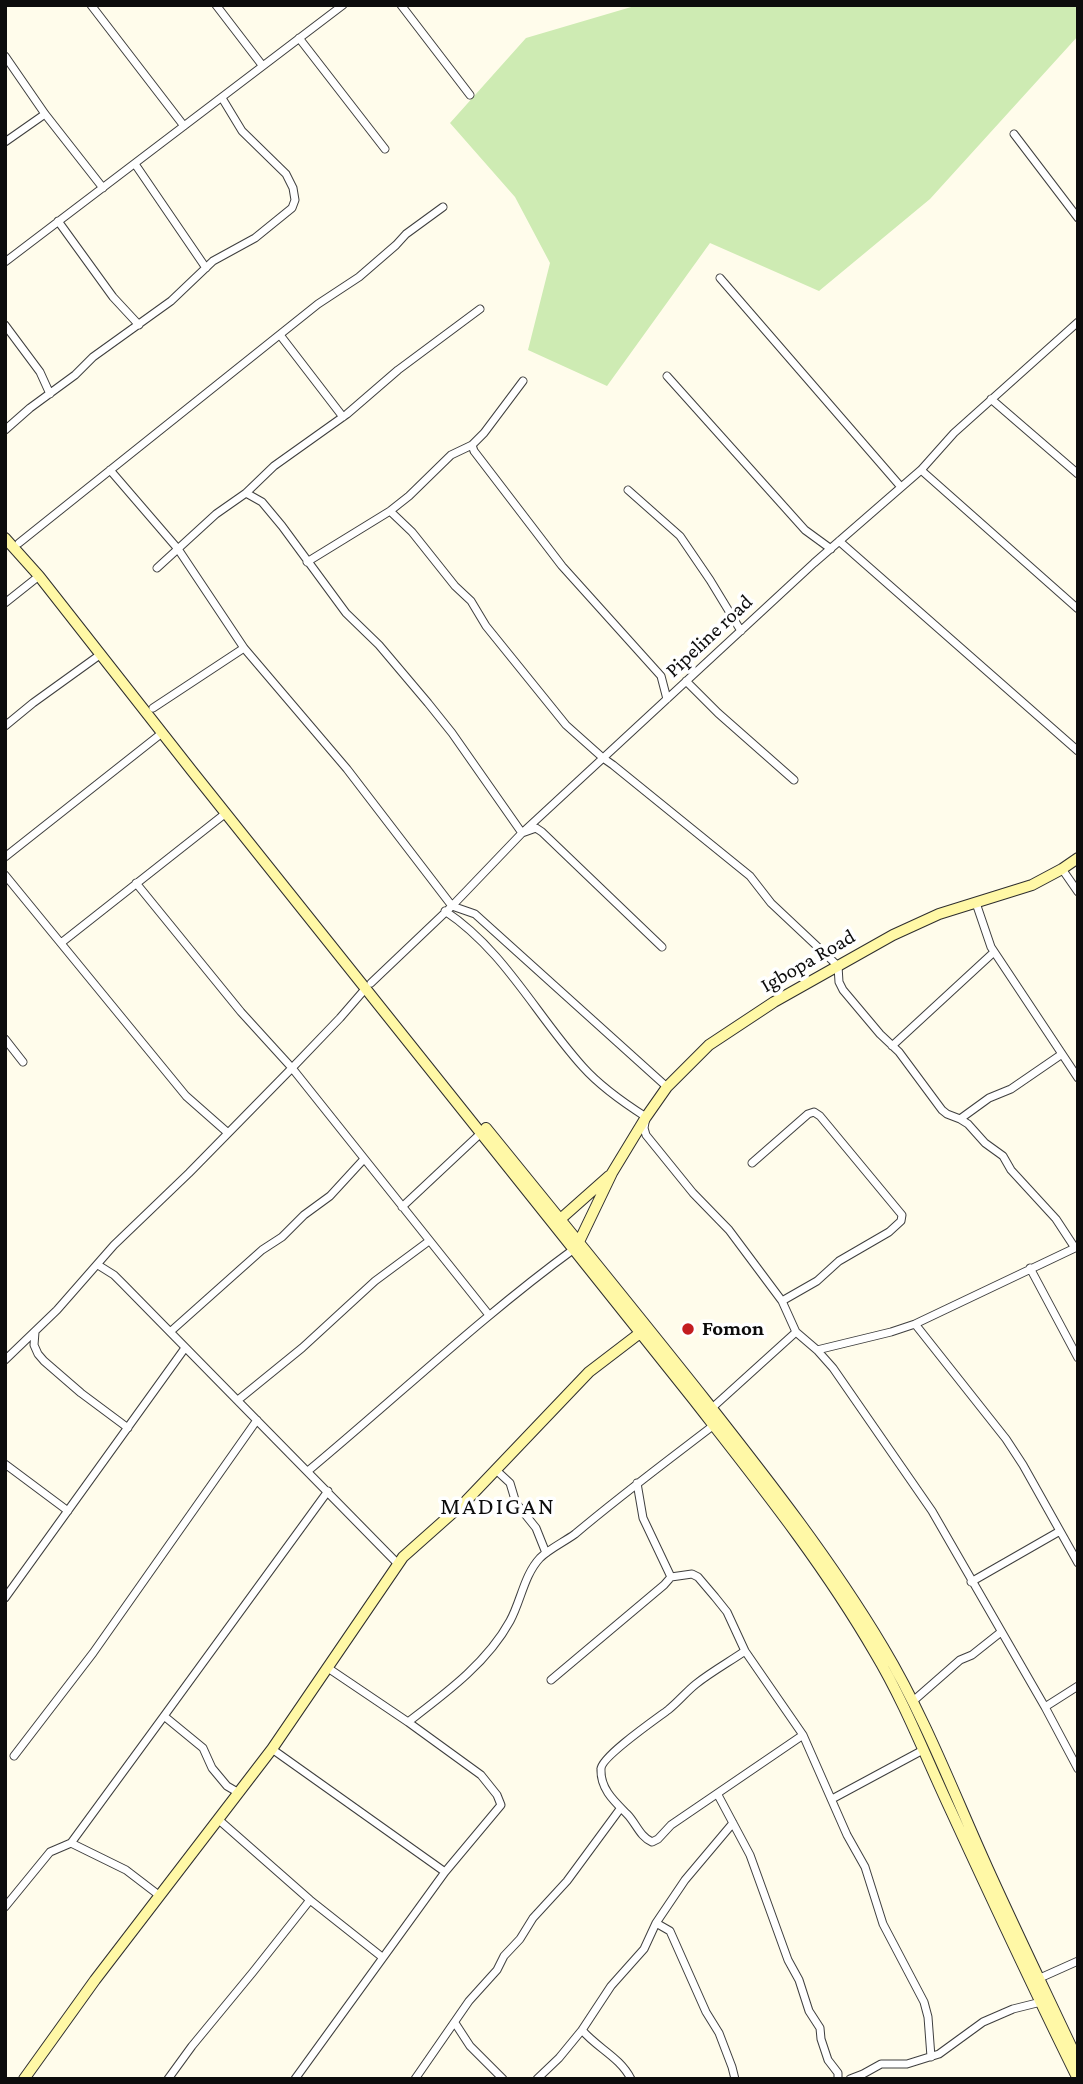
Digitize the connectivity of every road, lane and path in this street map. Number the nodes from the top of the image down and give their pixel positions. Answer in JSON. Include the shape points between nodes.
{"nodes":[{"id":1,"x":91,"y":5,"type":"edge"},
{"id":2,"x":216,"y":5,"type":"edge"},
{"id":3,"x":343,"y":5,"type":"edge"},
{"id":4,"x":401,"y":5,"type":"edge"},
{"id":5,"x":299,"y":38,"type":"junction"},
{"id":6,"x":5,"y":56,"type":"edge"},
{"id":7,"x":262,"y":65,"type":"junction"},
{"id":8,"x":470,"y":96,"type":"dead end"},
{"id":9,"x":222,"y":98,"type":"junction"},
{"id":10,"x":45,"y":114,"type":"junction"},
{"id":11,"x":184,"y":126,"type":"junction"},
{"id":12,"x":1014,"y":134,"type":"dead end"},
{"id":13,"x":5,"y":142,"type":"edge"},
{"id":14,"x":385,"y":149,"type":"dead end"},
{"id":15,"x":135,"y":164,"type":"junction"},
{"id":16,"x":103,"y":188,"type":"junction"},
{"id":17,"x":443,"y":207,"type":"dead end"},
{"id":18,"x":1078,"y":218,"type":"edge"},
{"id":19,"x":58,"y":221,"type":"junction"},
{"id":20,"x":5,"y":262,"type":"edge"},
{"id":21,"x":206,"y":268,"type":"junction"},
{"id":22,"x":720,"y":278,"type":"dead end"},
{"id":23,"x":480,"y":309,"type":"dead end"},
{"id":24,"x":1078,"y":322,"type":"edge"},
{"id":25,"x":5,"y":326,"type":"edge"},
{"id":26,"x":139,"y":326,"type":"junction"},
{"id":27,"x":280,"y":335,"type":"junction"},
{"id":28,"x":667,"y":376,"type":"dead end"},
{"id":29,"x":523,"y":381,"type":"dead end"},
{"id":30,"x":50,"y":394,"type":"junction"},
{"id":31,"x":991,"y":399,"type":"junction"},
{"id":32,"x":343,"y":417,"type":"junction"},
{"id":33,"x":5,"y":430,"type":"edge"},
{"id":34,"x":472,"y":445,"type":"junction"},
{"id":35,"x":110,"y":470,"type":"junction"},
{"id":36,"x":921,"y":470,"type":"junction"},
{"id":37,"x":1078,"y":474,"type":"edge"},
{"id":38,"x":901,"y":487,"type":"junction"},
{"id":39,"x":628,"y":490,"type":"dead end"},
{"id":40,"x":246,"y":492,"type":"junction"},
{"id":41,"x":390,"y":510,"type":"junction"},
{"id":42,"x":5,"y":527,"type":"edge"},
{"id":43,"x":5,"y":538,"type":"edge"},
{"id":44,"x":839,"y":541,"type":"junction"},
{"id":45,"x":19,"y":543,"type":"junction"},
{"id":46,"x":178,"y":549,"type":"junction"},
{"id":47,"x":831,"y":549,"type":"junction"},
{"id":48,"x":307,"y":562,"type":"junction"},
{"id":49,"x":157,"y":568,"type":"dead end"},
{"id":50,"x":39,"y":576,"type":"junction"},
{"id":51,"x":5,"y":603,"type":"edge"},
{"id":52,"x":1078,"y":608,"type":"edge"},
{"id":53,"x":741,"y":631,"type":"junction"},
{"id":54,"x":244,"y":648,"type":"junction"},
{"id":55,"x":101,"y":654,"type":"junction"},
{"id":56,"x":686,"y":681,"type":"junction"},
{"id":57,"x":667,"y":699,"type":"junction"},
{"id":58,"x":153,"y":708,"type":"junction"},
{"id":59,"x":5,"y":726,"type":"edge"},
{"id":60,"x":162,"y":733,"type":"junction"},
{"id":61,"x":1078,"y":751,"type":"edge"},
{"id":62,"x":603,"y":758,"type":"junction"},
{"id":63,"x":794,"y":780,"type":"dead end"},
{"id":64,"x":226,"y":813,"type":"junction"},
{"id":65,"x":522,"y":833,"type":"junction"},
{"id":66,"x":5,"y":858,"type":"edge"},
{"id":67,"x":1078,"y":858,"type":"edge"},
{"id":68,"x":1062,"y":869,"type":"junction"},
{"id":69,"x":5,"y":875,"type":"edge"},
{"id":70,"x":136,"y":883,"type":"junction"},
{"id":71,"x":1078,"y":891,"type":"edge"},
{"id":72,"x":976,"y":902,"type":"junction"},
{"id":73,"x":448,"y":908,"type":"junction"},
{"id":74,"x":61,"y":943,"type":"junction"},
{"id":75,"x":662,"y":947,"type":"dead end"},
{"id":76,"x":994,"y":952,"type":"junction"},
{"id":77,"x":838,"y":965,"type":"junction"},
{"id":78,"x":368,"y":985,"type":"junction"},
{"id":79,"x":5,"y":1039,"type":"edge"},
{"id":80,"x":892,"y":1046,"type":"junction"},
{"id":81,"x":1062,"y":1054,"type":"junction"},
{"id":82,"x":23,"y":1062,"type":"dead end"},
{"id":83,"x":292,"y":1068,"type":"junction"},
{"id":84,"x":1078,"y":1078,"type":"edge"},
{"id":85,"x":667,"y":1087,"type":"junction"},
{"id":86,"x":646,"y":1117,"type":"junction"},
{"id":87,"x":960,"y":1119,"type":"junction"},
{"id":88,"x":228,"y":1133,"type":"junction"},
{"id":89,"x":481,"y":1133,"type":"junction"},
{"id":90,"x":364,"y":1159,"type":"junction"},
{"id":91,"x":752,"y":1163,"type":"dead end"},
{"id":92,"x":612,"y":1173,"type":"junction"},
{"id":93,"x":402,"y":1207,"type":"junction"},
{"id":94,"x":557,"y":1222,"type":"junction"},
{"id":95,"x":429,"y":1241,"type":"junction"},
{"id":96,"x":577,"y":1245,"type":"junction"},
{"id":97,"x":1077,"y":1247,"type":"edge"},
{"id":98,"x":98,"y":1265,"type":"junction"},
{"id":99,"x":1030,"y":1268,"type":"junction"},
{"id":100,"x":782,"y":1301,"type":"junction"},
{"id":101,"x":489,"y":1315,"type":"junction"},
{"id":102,"x":915,"y":1324,"type":"junction"},
{"id":103,"x":35,"y":1332,"type":"junction"},
{"id":104,"x":170,"y":1332,"type":"junction"},
{"id":105,"x":796,"y":1332,"type":"junction"},
{"id":106,"x":640,"y":1333,"type":"junction"},
{"id":107,"x":185,"y":1348,"type":"junction"},
{"id":108,"x":817,"y":1350,"type":"junction"},
{"id":109,"x":1078,"y":1358,"type":"edge"},
{"id":110,"x":5,"y":1360,"type":"edge"},
{"id":111,"x":238,"y":1400,"type":"junction"},
{"id":112,"x":712,"y":1408,"type":"junction"},
{"id":113,"x":257,"y":1420,"type":"junction"},
{"id":114,"x":714,"y":1426,"type":"junction"},
{"id":115,"x":128,"y":1428,"type":"junction"},
{"id":116,"x":5,"y":1464,"type":"edge"},
{"id":117,"x":496,"y":1470,"type":"junction"},
{"id":118,"x":308,"y":1471,"type":"junction"},
{"id":119,"x":638,"y":1483,"type":"junction"},
{"id":120,"x":328,"y":1492,"type":"junction"},
{"id":121,"x":68,"y":1511,"type":"junction"},
{"id":122,"x":1060,"y":1531,"type":"junction"},
{"id":123,"x":546,"y":1553,"type":"junction"},
{"id":124,"x":1078,"y":1563,"type":"edge"},
{"id":125,"x":398,"y":1564,"type":"junction"},
{"id":126,"x":671,"y":1577,"type":"junction"},
{"id":127,"x":971,"y":1582,"type":"junction"},
{"id":128,"x":5,"y":1598,"type":"edge"},
{"id":129,"x":1001,"y":1632,"type":"junction"},
{"id":130,"x":745,"y":1651,"type":"junction"},
{"id":131,"x":328,"y":1668,"type":"junction"},
{"id":132,"x":551,"y":1680,"type":"dead end"},
{"id":133,"x":1078,"y":1686,"type":"edge"},
{"id":134,"x":912,"y":1702,"type":"junction"},
{"id":135,"x":1045,"y":1707,"type":"junction"},
{"id":136,"x":164,"y":1717,"type":"junction"},
{"id":137,"x":408,"y":1722,"type":"junction"},
{"id":138,"x":803,"y":1735,"type":"junction"},
{"id":139,"x":272,"y":1749,"type":"junction"},
{"id":140,"x":923,"y":1750,"type":"junction"},
{"id":141,"x":14,"y":1756,"type":"dead end"},
{"id":142,"x":1078,"y":1769,"type":"edge"},
{"id":143,"x":239,"y":1793,"type":"junction"},
{"id":144,"x":718,"y":1795,"type":"junction"},
{"id":145,"x":832,"y":1799,"type":"junction"},
{"id":146,"x":620,"y":1809,"type":"junction"},
{"id":147,"x":219,"y":1820,"type":"junction"},
{"id":148,"x":733,"y":1822,"type":"junction"},
{"id":149,"x":72,"y":1843,"type":"junction"},
{"id":150,"x":445,"y":1872,"type":"junction"},
{"id":151,"x":160,"y":1896,"type":"junction"},
{"id":152,"x":9,"y":1897,"type":"edge"},
{"id":153,"x":310,"y":1899,"type":"junction"},
{"id":154,"x":5,"y":1907,"type":"edge"},
{"id":155,"x":656,"y":1923,"type":"junction"},
{"id":156,"x":382,"y":1957,"type":"junction"},
{"id":157,"x":1078,"y":1961,"type":"edge"},
{"id":158,"x":1040,"y":1978,"type":"junction"},
{"id":159,"x":1041,"y":2002,"type":"junction"},
{"id":160,"x":455,"y":2023,"type":"junction"},
{"id":161,"x":582,"y":2030,"type":"junction"},
{"id":162,"x":931,"y":2057,"type":"junction"},
{"id":163,"x":1078,"y":2061,"type":"edge"},
{"id":164,"x":24,"y":2079,"type":"edge"},
{"id":165,"x":168,"y":2079,"type":"edge"},
{"id":166,"x":295,"y":2079,"type":"edge"},
{"id":167,"x":415,"y":2079,"type":"edge"},
{"id":168,"x":503,"y":2079,"type":"edge"},
{"id":169,"x":537,"y":2079,"type":"edge"},
{"id":170,"x":631,"y":2079,"type":"edge"},
{"id":171,"x":735,"y":2079,"type":"edge"},
{"id":172,"x":838,"y":2079,"type":"edge"},
{"id":173,"x":850,"y":2079,"type":"edge"},
{"id":174,"x":1078,"y":2079,"type":"edge"}],
"edges":[{"from":1,"to":11,"type":"street"},
{"from":2,"to":7,"type":"street"},
{"from":3,"to":5,"type":"street"},
{"from":4,"to":8,"type":"street"},
{"from":5,"to":7,"type":"street"},
{"from":5,"to":14,"type":"street"},
{"from":6,"to":10,"type":"street"},
{"from":7,"to":9,"type":"street"},
{"from":9,"to":11,"type":"street"},
{"from":9,"to":21,"type":"street","via":[[242,131],[286,174],[295,200],[270,226]]},
{"from":10,"to":13,"type":"street"},
{"from":10,"to":16,"type":"street"},
{"from":11,"to":15,"type":"street"},
{"from":12,"to":18,"type":"street"},
{"from":15,"to":16,"type":"street"},
{"from":15,"to":21,"type":"street"},
{"from":16,"to":19,"type":"street"},
{"from":17,"to":27,"type":"street"},
{"from":19,"to":20,"type":"street"},
{"from":19,"to":26,"type":"street"},
{"from":21,"to":26,"type":"street"},
{"from":22,"to":38,"type":"street"},
{"from":23,"to":32,"type":"street"},
{"from":24,"to":31,"type":"street","name":"Pipeline road"},
{"from":25,"to":30,"type":"street","via":[[40,372]]},
{"from":26,"to":30,"type":"street"},
{"from":27,"to":32,"type":"street"},
{"from":27,"to":35,"type":"street"},
{"from":28,"to":47,"type":"street","via":[[805,530]]},
{"from":29,"to":34,"type":"street"},
{"from":30,"to":33,"type":"street"},
{"from":31,"to":36,"type":"street","name":"Pipeline road"},
{"from":31,"to":37,"type":"street"},
{"from":32,"to":40,"type":"street"},
{"from":34,"to":41,"type":"street","via":[[451,455]]},
{"from":34,"to":57,"type":"street","via":[[562,566],[661,676]]},
{"from":35,"to":45,"type":"street"},
{"from":35,"to":46,"type":"street"},
{"from":36,"to":38,"type":"street","name":"Pipeline road"},
{"from":36,"to":52,"type":"street"},
{"from":38,"to":44,"type":"street","name":"Pipeline road"},
{"from":39,"to":53,"type":"street","via":[[680,536]]},
{"from":40,"to":46,"type":"street"},
{"from":40,"to":48,"type":"street","via":[[262,502]]},
{"from":41,"to":48,"type":"street"},
{"from":41,"to":62,"type":"street","via":[[471,601],[566,724]]},
{"from":42,"to":45,"type":"main road"},
{"from":43,"to":50,"type":"main road"},
{"from":44,"to":47,"type":"street","name":"Pipeline road"},
{"from":44,"to":61,"type":"street"},
{"from":45,"to":58,"type":"main road"},
{"from":46,"to":49,"type":"street"},
{"from":46,"to":54,"type":"street"},
{"from":47,"to":53,"type":"street","name":"Pipeline road"},
{"from":48,"to":65,"type":"street","via":[[436,713]]},
{"from":50,"to":51,"type":"street"},
{"from":50,"to":55,"type":"main road"},
{"from":53,"to":56,"type":"street","name":"Pipeline road"},
{"from":54,"to":58,"type":"street"},
{"from":54,"to":73,"type":"street","via":[[347,769]]},
{"from":55,"to":59,"type":"street"},
{"from":55,"to":60,"type":"main road"},
{"from":56,"to":57,"type":"street","name":"Pipeline road"},
{"from":56,"to":63,"type":"street"},
{"from":57,"to":62,"type":"street","name":"Pipeline road"},
{"from":58,"to":78,"type":"main road"},
{"from":60,"to":64,"type":"main road"},
{"from":60,"to":66,"type":"street"},
{"from":62,"to":65,"type":"street","name":"Pipeline road"},
{"from":62,"to":77,"type":"street","via":[[750,876],[771,903]]},
{"from":64,"to":70,"type":"street"},
{"from":64,"to":78,"type":"main road"},
{"from":65,"to":73,"type":"street","name":"Pipeline road"},
{"from":65,"to":75,"type":"street","via":[[536,828],[542,832]]},
{"from":67,"to":68,"type":"main road","name":"Igbopa Road"},
{"from":68,"to":71,"type":"street"},
{"from":68,"to":72,"type":"main road","name":"Igbopa Road","via":[[1032,886]]},
{"from":69,"to":74,"type":"street"},
{"from":70,"to":74,"type":"street"},
{"from":70,"to":83,"type":"street"},
{"from":72,"to":76,"type":"street"},
{"from":72,"to":77,"type":"main road","name":"Igbopa Road","via":[[904,929]]},
{"from":73,"to":78,"type":"street","name":"Pipeline road"},
{"from":73,"to":85,"type":"street","via":[[475,914]]},
{"from":73,"to":86,"type":"street","via":[[490,949],[584,1068]]},
{"from":74,"to":88,"type":"street","via":[[186,1096]]},
{"from":76,"to":80,"type":"street"},
{"from":76,"to":81,"type":"street"},
{"from":77,"to":80,"type":"street","via":[[843,989]]},
{"from":77,"to":85,"type":"main road","name":"Igbopa Road","via":[[709,1045]]},
{"from":78,"to":83,"type":"street","name":"Pipeline road"},
{"from":78,"to":89,"type":"main road"},
{"from":78,"to":94,"type":"main road"},
{"from":79,"to":82,"type":"street"},
{"from":80,"to":87,"type":"street","via":[[942,1110]]},
{"from":81,"to":84,"type":"street"},
{"from":81,"to":87,"type":"street"},
{"from":83,"to":88,"type":"street","name":"Pipeline road"},
{"from":83,"to":90,"type":"street"},
{"from":85,"to":86,"type":"main road","name":"Igbopa Road"},
{"from":86,"to":92,"type":"main road","name":"Igbopa Road"},
{"from":86,"to":100,"type":"street","via":[[646,1135],[729,1230]]},
{"from":87,"to":97,"type":"street","via":[[1003,1156]]},
{"from":88,"to":98,"type":"street","name":"Pipeline road"},
{"from":89,"to":93,"type":"street"},
{"from":89,"to":94,"type":"main road"},
{"from":90,"to":93,"type":"street"},
{"from":90,"to":104,"type":"street","via":[[330,1196]]},
{"from":91,"to":100,"type":"street","via":[[814,1112],[902,1215],[889,1231]]},
{"from":92,"to":94,"type":"main road"},
{"from":92,"to":96,"type":"main road"},
{"from":93,"to":95,"type":"street"},
{"from":94,"to":96,"type":"main road"},
{"from":95,"to":101,"type":"street"},
{"from":95,"to":111,"type":"street","via":[[375,1281]]},
{"from":96,"to":101,"type":"street"},
{"from":96,"to":106,"type":"main road"},
{"from":96,"to":112,"type":"main road"},
{"from":97,"to":99,"type":"street"},
{"from":98,"to":103,"type":"street","name":"Pipeline road"},
{"from":98,"to":104,"type":"street","via":[[114,1275]]},
{"from":99,"to":102,"type":"street"},
{"from":99,"to":109,"type":"street"},
{"from":100,"to":105,"type":"street"},
{"from":101,"to":118,"type":"street"},
{"from":102,"to":108,"type":"street"},
{"from":102,"to":122,"type":"street","via":[[1006,1438]]},
{"from":103,"to":110,"type":"street","name":"Pipeline road"},
{"from":103,"to":115,"type":"street","via":[[34,1345],[44,1361]]},
{"from":104,"to":107,"type":"street"},
{"from":105,"to":108,"type":"street"},
{"from":105,"to":112,"type":"street"},
{"from":106,"to":114,"type":"main road"},
{"from":106,"to":117,"type":"main road","via":[[589,1372]]},
{"from":107,"to":111,"type":"street"},
{"from":107,"to":115,"type":"street"},
{"from":108,"to":127,"type":"street","via":[[932,1511]]},
{"from":111,"to":113,"type":"street"},
{"from":112,"to":134,"type":"main road","via":[[825,1557]]},
{"from":113,"to":118,"type":"street"},
{"from":113,"to":141,"type":"street","via":[[93,1653]]},
{"from":114,"to":119,"type":"street"},
{"from":114,"to":140,"type":"main road","via":[[831,1583],[876,1654]]},
{"from":115,"to":121,"type":"street"},
{"from":116,"to":121,"type":"street"},
{"from":117,"to":123,"type":"street","via":[[510,1483],[516,1503],[536,1528]]},
{"from":117,"to":125,"type":"main road"},
{"from":118,"to":120,"type":"street"},
{"from":119,"to":123,"type":"street"},
{"from":119,"to":126,"type":"street","via":[[643,1518]]},
{"from":120,"to":125,"type":"street"},
{"from":120,"to":136,"type":"street"},
{"from":121,"to":128,"type":"street"},
{"from":122,"to":124,"type":"street"},
{"from":122,"to":127,"type":"street"},
{"from":123,"to":137,"type":"street","via":[[532,1569],[495,1643],[462,1680]]},
{"from":125,"to":131,"type":"main road"},
{"from":126,"to":130,"type":"street","via":[[698,1577],[727,1612]]},
{"from":126,"to":132,"type":"street"},
{"from":127,"to":129,"type":"street"},
{"from":129,"to":134,"type":"street"},
{"from":129,"to":135,"type":"street"},
{"from":130,"to":138,"type":"street"},
{"from":130,"to":146,"type":"street","via":[[696,1684],[603,1761],[605,1789]]},
{"from":131,"to":137,"type":"street"},
{"from":131,"to":139,"type":"main road"},
{"from":133,"to":135,"type":"street"},
{"from":134,"to":158,"type":"main road"},
{"from":135,"to":142,"type":"street"},
{"from":136,"to":143,"type":"street","via":[[203,1748],[212,1768]]},
{"from":136,"to":149,"type":"street"},
{"from":137,"to":150,"type":"street","via":[[481,1775],[500,1801],[494,1815]]},
{"from":138,"to":144,"type":"street"},
{"from":138,"to":145,"type":"street"},
{"from":139,"to":143,"type":"main road"},
{"from":139,"to":150,"type":"street"},
{"from":140,"to":145,"type":"street"},
{"from":140,"to":159,"type":"main road"},
{"from":143,"to":147,"type":"main road"},
{"from":144,"to":146,"type":"street","via":[[652,1842]]},
{"from":144,"to":148,"type":"street"},
{"from":145,"to":162,"type":"street","via":[[865,1867],[883,1924],[924,2002]]},
{"from":146,"to":160,"type":"street"},
{"from":147,"to":151,"type":"main road"},
{"from":147,"to":153,"type":"street"},
{"from":148,"to":155,"type":"street"},
{"from":148,"to":172,"type":"street"},
{"from":149,"to":151,"type":"street","via":[[126,1870]]},
{"from":149,"to":152,"type":"street","via":[[50,1852]]},
{"from":150,"to":156,"type":"street"},
{"from":151,"to":164,"type":"main road"},
{"from":152,"to":154,"type":"street"},
{"from":153,"to":156,"type":"street"},
{"from":153,"to":165,"type":"street"},
{"from":155,"to":161,"type":"street","via":[[644,1948]]},
{"from":155,"to":171,"type":"street","via":[[670,1931],[719,2033]]},
{"from":156,"to":166,"type":"street"},
{"from":157,"to":158,"type":"street"},
{"from":158,"to":163,"type":"main road"},
{"from":159,"to":162,"type":"street","via":[[983,2022]]},
{"from":159,"to":174,"type":"main road"},
{"from":160,"to":167,"type":"street"},
{"from":160,"to":168,"type":"street"},
{"from":161,"to":169,"type":"street"},
{"from":161,"to":170,"type":"street","via":[[618,2061]]},
{"from":162,"to":173,"type":"street","via":[[907,2064],[881,2064]]}]}
